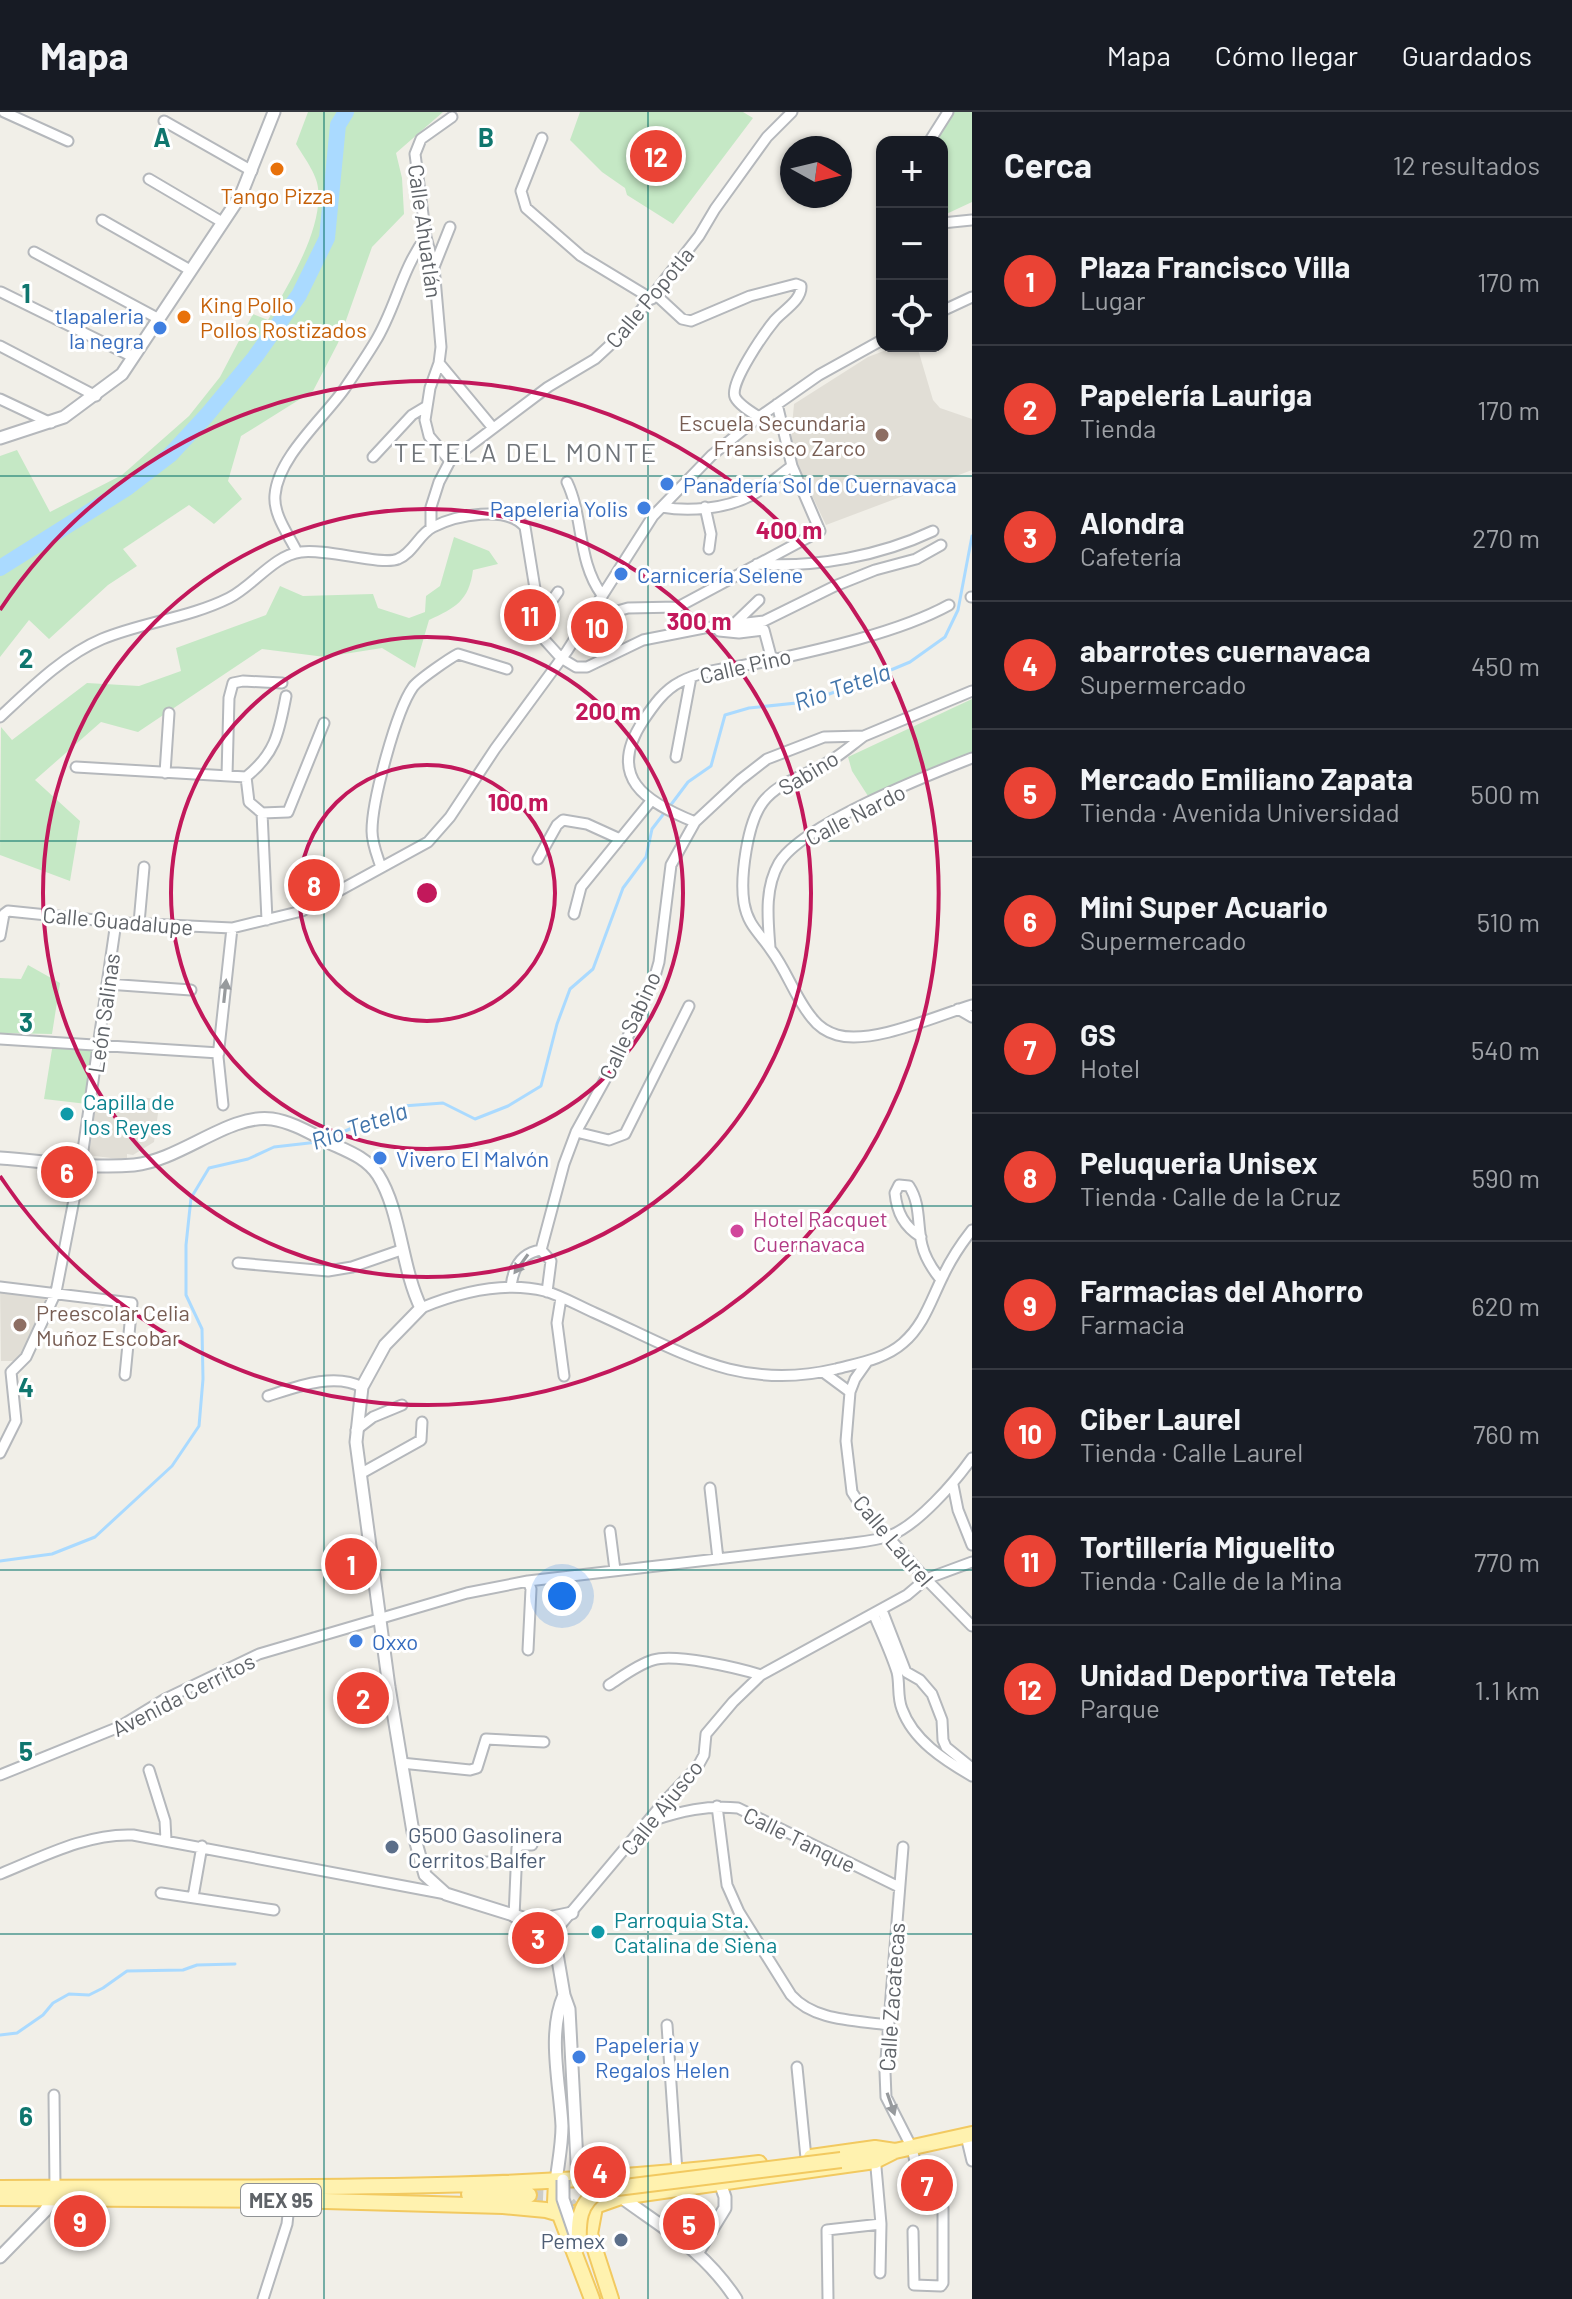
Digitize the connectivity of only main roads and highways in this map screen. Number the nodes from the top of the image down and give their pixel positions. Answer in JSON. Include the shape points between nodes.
{"nodes":[{"id":1,"x":970,"y":2134,"type":"edge"},
{"id":2,"x":875,"y":2155,"type":"junction"},
{"id":3,"x":630,"y":2176,"type":"junction"},
{"id":4,"x":578,"y":2181,"type":"junction"},
{"id":5,"x":556,"y":2182,"type":"junction"},
{"id":6,"x":0,"y":2188,"type":"edge"},
{"id":7,"x":55,"y":2192,"type":"junction"},
{"id":8,"x":290,"y":2194,"type":"junction"},
{"id":9,"x":529,"y":2195,"type":"tunnel mouth"},
{"id":10,"x":621,"y":2197,"type":"junction"},
{"id":11,"x":0,"y":2198,"type":"edge"},
{"id":12,"x":595,"y":2207,"type":"junction"},
{"id":13,"x":554,"y":2209,"type":"junction"},
{"id":14,"x":591,"y":2224,"type":"junction"},
{"id":15,"x":578,"y":2242,"type":"junction"},
{"id":16,"x":595,"y":2299,"type":"edge"},
{"id":17,"x":604,"y":2299,"type":"edge"},
{"id":18,"x":611,"y":2299,"type":"edge"}],
"edges":[{"from":1,"to":2,"type":"main road","number":"MEX 95"},
{"from":2,"to":3,"type":"main road","number":"MEX 95"},
{"from":2,"to":10,"type":"main road","number":"MEX 95"},
{"from":2,"to":15,"type":"main road","bridge":true,"via":[[601,2190],[581,2212]]},
{"from":3,"to":4,"type":"main road","number":"MEX 95"},
{"from":3,"to":10,"type":"main road","via":[[621,2185]]},
{"from":4,"to":5,"type":"main road","number":"MEX 95"},
{"from":4,"to":12,"type":"main road"},
{"from":4,"to":13,"type":"main road"},
{"from":5,"to":8,"type":"main road","number":"MEX 95"},
{"from":5,"to":13,"type":"main road"},
{"from":6,"to":7,"type":"main road","number":"MEX 95"},
{"from":7,"to":8,"type":"main road","number":"MEX 95"},
{"from":7,"to":11,"type":"main road","number":"MEX 95"},
{"from":8,"to":9,"type":"main road"},
{"from":8,"to":13,"type":"main road","number":"MEX 95"},
{"from":10,"to":12,"type":"main road","number":"MEX 95"},
{"from":12,"to":13,"type":"main road","number":"MEX 95","via":[[573,2215]]},
{"from":12,"to":14,"type":"main road"},
{"from":13,"to":15,"type":"main road"},
{"from":14,"to":15,"type":"main road","via":[[578,2225],[571,2235]]},
{"from":14,"to":18,"type":"main road"},
{"from":15,"to":16,"type":"main road"},
{"from":15,"to":17,"type":"main road"}]}
